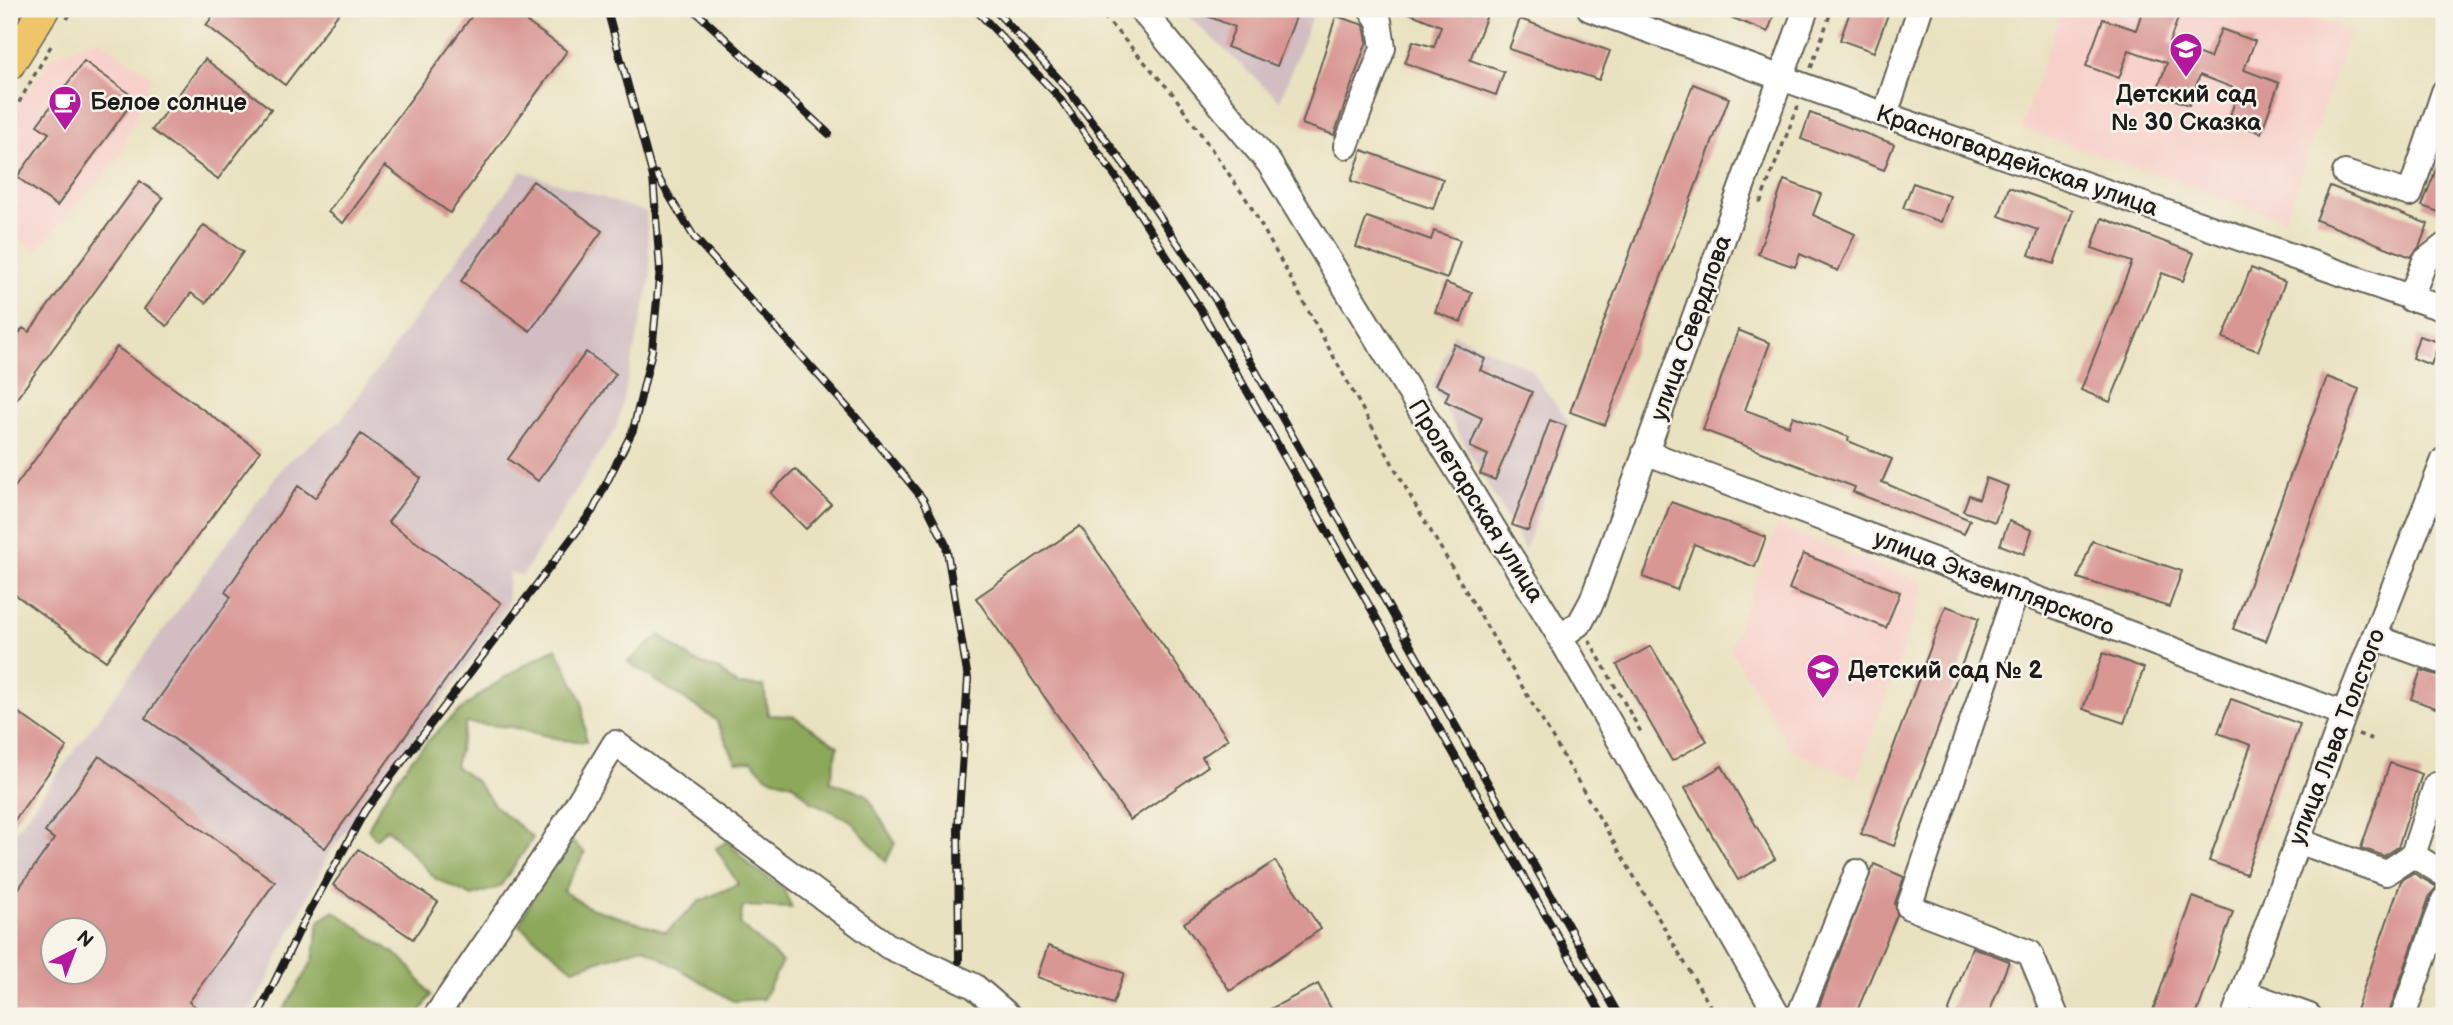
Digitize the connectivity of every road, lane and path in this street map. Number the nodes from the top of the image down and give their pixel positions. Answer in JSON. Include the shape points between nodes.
{"nodes":[{"id":1,"x":13,"y":9,"type":"edge"},
{"id":2,"x":72,"y":9,"type":"edge"},
{"id":3,"x":1097,"y":9,"type":"edge"},
{"id":4,"x":1141,"y":9,"type":"edge"},
{"id":5,"x":1371,"y":9,"type":"edge"},
{"id":6,"x":1590,"y":9,"type":"edge"},
{"id":7,"x":1806,"y":9,"type":"edge"},
{"id":8,"x":1920,"y":9,"type":"edge"},
{"id":9,"x":55,"y":14,"type":"edge"},
{"id":10,"x":9,"y":15,"type":"edge"},
{"id":11,"x":53,"y":42,"type":"dead end"},
{"id":12,"x":9,"y":65,"type":"edge"},
{"id":13,"x":1783,"y":77,"type":"junction"},
{"id":14,"x":2444,"y":92,"type":"edge"},
{"id":15,"x":1885,"y":115,"type":"junction"},
{"id":16,"x":9,"y":120,"type":"edge"},
{"id":17,"x":1346,"y":146,"type":"dead end"},
{"id":18,"x":2346,"y":173,"type":"dead end"},
{"id":19,"x":2444,"y":246,"type":"edge"},
{"id":20,"x":2410,"y":299,"type":"junction"},
{"id":21,"x":2444,"y":309,"type":"edge"},
{"id":22,"x":1645,"y":452,"type":"junction"},
{"id":23,"x":2442,"y":474,"type":"edge"},
{"id":24,"x":2016,"y":592,"type":"junction"},
{"id":25,"x":1560,"y":637,"type":"junction"},
{"id":26,"x":2374,"y":637,"type":"junction"},
{"id":27,"x":2444,"y":662,"type":"edge"},
{"id":28,"x":2344,"y":715,"type":"junction"},
{"id":29,"x":2436,"y":785,"type":"dead end"},
{"id":30,"x":2298,"y":842,"type":"junction"},
{"id":31,"x":2413,"y":855,"type":"junction"},
{"id":32,"x":1857,"y":872,"type":"dead end"},
{"id":33,"x":2444,"y":874,"type":"edge"},
{"id":34,"x":2444,"y":900,"type":"edge"},
{"id":35,"x":2243,"y":992,"type":"junction"},
{"id":36,"x":436,"y":1016,"type":"edge"},
{"id":37,"x":1009,"y":1016,"type":"edge"},
{"id":38,"x":1716,"y":1016,"type":"edge"},
{"id":39,"x":1778,"y":1016,"type":"edge"},
{"id":40,"x":1799,"y":1016,"type":"edge"},
{"id":41,"x":2056,"y":1016,"type":"edge"},
{"id":42,"x":2234,"y":1016,"type":"edge"},
{"id":43,"x":2309,"y":1016,"type":"edge"},
{"id":44,"x":2403,"y":1016,"type":"edge"}],
"edges":[{"from":1,"to":10,"type":"path"},
{"from":2,"to":9,"type":"path"},
{"from":3,"to":38,"type":"path","via":[[1173,94],[1249,203],[1420,513]]},
{"from":4,"to":25,"type":"street","name":"Пролетарская улица","via":[[1269,163]]},
{"from":5,"to":17,"type":"street","via":[[1379,21],[1382,48]]},
{"from":6,"to":13,"type":"street","name":"Красногвардейская улица"},
{"from":7,"to":13,"type":"street","name":"улица Свердлова"},
{"from":8,"to":15,"type":"street"},
{"from":9,"to":12,"type":"main road"},
{"from":11,"to":16,"type":"path"},
{"from":13,"to":15,"type":"street","name":"Красногвардейская улица"},
{"from":13,"to":22,"type":"street","name":"улица Свердлова"},
{"from":14,"to":18,"type":"street","via":[[2410,194]]},
{"from":15,"to":20,"type":"street","name":"Красногвардейская улица"},
{"from":19,"to":20,"type":"street","via":[[2425,261]]},
{"from":20,"to":21,"type":"street","name":"Красногвардейская улица"},
{"from":22,"to":24,"type":"street","name":"улица Экземплярского"},
{"from":22,"to":25,"type":"street","name":"улица Свердлова","via":[[1592,601],[1580,623]]},
{"from":23,"to":26,"type":"street","name":"улица Льва Толстого"},
{"from":24,"to":28,"type":"street","name":"улица Экземплярского"},
{"from":24,"to":41,"type":"street","via":[[1909,907],[2031,953]]},
{"from":25,"to":39,"type":"street","name":"Пролетарская улица"},
{"from":26,"to":27,"type":"street"},
{"from":26,"to":28,"type":"street","name":"улица Льва Толстого"},
{"from":28,"to":30,"type":"street","name":"улица Льва Толстого"},
{"from":29,"to":31,"type":"street"},
{"from":30,"to":31,"type":"street","via":[[2386,873]]},
{"from":30,"to":35,"type":"street","name":"улица Льва Толстого"},
{"from":31,"to":33,"type":"street"},
{"from":32,"to":40,"type":"street"},
{"from":34,"to":44,"type":"street"},
{"from":35,"to":42,"type":"street","name":"улица Льва Толстого"},
{"from":35,"to":43,"type":"street"},
{"from":36,"to":37,"type":"street","via":[[561,833],[615,743],[888,946],[974,986]]}]}
